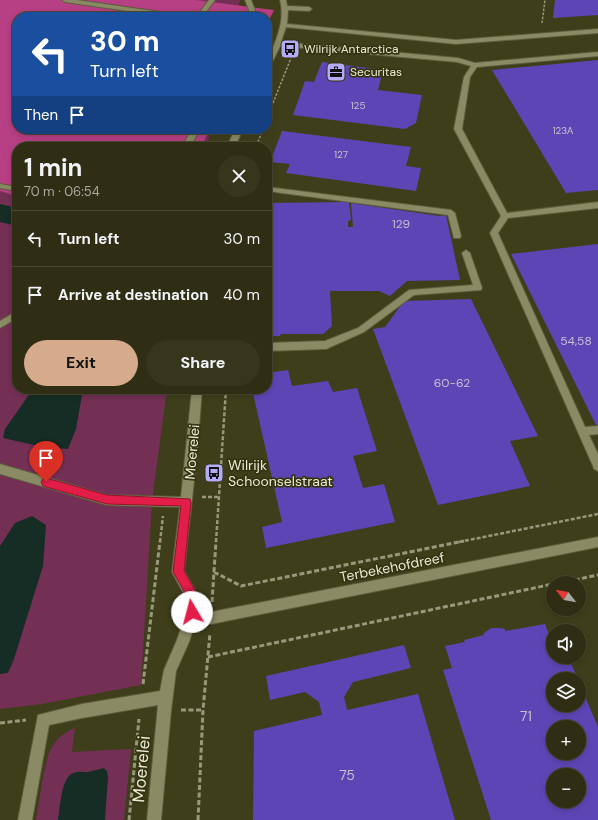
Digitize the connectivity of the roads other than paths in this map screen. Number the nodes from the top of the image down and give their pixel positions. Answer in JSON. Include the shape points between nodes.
{"nodes":[{"id":1,"x":65,"y":0,"type":"edge"},
{"id":2,"x":212,"y":0,"type":"edge"},
{"id":3,"x":248,"y":0,"type":"edge"},
{"id":4,"x":283,"y":0,"type":"edge"},
{"id":5,"x":286,"y":8,"type":"junction"},
{"id":6,"x":309,"y":9,"type":"dead end"},
{"id":7,"x":147,"y":12,"type":"edge"},
{"id":8,"x":203,"y":12,"type":"edge"},
{"id":9,"x":252,"y":12,"type":"edge"},
{"id":10,"x":282,"y":24,"type":"junction"},
{"id":11,"x":598,"y":31,"type":"edge"},
{"id":12,"x":278,"y":44,"type":"junction"},
{"id":13,"x":598,"y":54,"type":"edge"},
{"id":14,"x":272,"y":57,"type":"edge"},
{"id":15,"x":475,"y":65,"type":"junction"},
{"id":16,"x":0,"y":186,"type":"edge"},
{"id":17,"x":12,"y":188,"type":"edge"},
{"id":18,"x":272,"y":190,"type":"edge"},
{"id":19,"x":598,"y":205,"type":"edge"},
{"id":20,"x":505,"y":216,"type":"junction"},
{"id":21,"x":457,"y":236,"type":"dead end"},
{"id":22,"x":466,"y":253,"type":"dead end"},
{"id":23,"x":12,"y":317,"type":"edge"},
{"id":24,"x":0,"y":325,"type":"edge"},
{"id":25,"x":272,"y":347,"type":"edge"},
{"id":26,"x":197,"y":394,"type":"edge"},
{"id":27,"x":598,"y":430,"type":"edge"},
{"id":28,"x":583,"y":431,"type":"junction"},
{"id":29,"x":598,"y":466,"type":"edge"},
{"id":30,"x":0,"y":469,"type":"edge"},
{"id":31,"x":186,"y":502,"type":"junction"},
{"id":32,"x":598,"y":542,"type":"edge"},
{"id":33,"x":192,"y":612,"type":"junction"},
{"id":34,"x":166,"y":698,"type":"junction"},
{"id":35,"x":25,"y":820,"type":"edge"},
{"id":36,"x":154,"y":820,"type":"edge"}],
"edges":[{"from":1,"to":7,"type":"street"},
{"from":2,"to":8,"type":"street"},
{"from":3,"to":9,"type":"street"},
{"from":4,"to":5,"type":"street"},
{"from":5,"to":6,"type":"street"},
{"from":5,"to":10,"type":"street"},
{"from":10,"to":11,"type":"street","via":[[456,42]]},
{"from":10,"to":12,"type":"street"},
{"from":12,"to":14,"type":"street"},
{"from":12,"to":15,"type":"street","via":[[458,60]]},
{"from":13,"to":15,"type":"street"},
{"from":15,"to":20,"type":"street","via":[[467,77],[458,129]]},
{"from":16,"to":17,"type":"street"},
{"from":18,"to":21,"type":"street","via":[[451,214]]},
{"from":19,"to":20,"type":"street"},
{"from":20,"to":28,"type":"street","via":[[494,233]]},
{"from":22,"to":25,"type":"street","via":[[478,288],[412,292],[361,330],[326,345]]},
{"from":23,"to":24,"type":"street"},
{"from":26,"to":31,"type":"street","name":"Moerelei"},
{"from":27,"to":28,"type":"street"},
{"from":28,"to":29,"type":"street"},
{"from":30,"to":31,"type":"street","via":[[107,500]]},
{"from":31,"to":33,"type":"street","name":"Moerelei","via":[[178,572],[189,590]]},
{"from":32,"to":33,"type":"street","name":"Terbekehofdreef","via":[[211,618]]},
{"from":33,"to":34,"type":"street","name":"Moerelei","via":[[183,642],[170,670]]},
{"from":34,"to":35,"type":"street","via":[[43,720]]},
{"from":34,"to":36,"type":"street","name":"Moerelei"}]}
